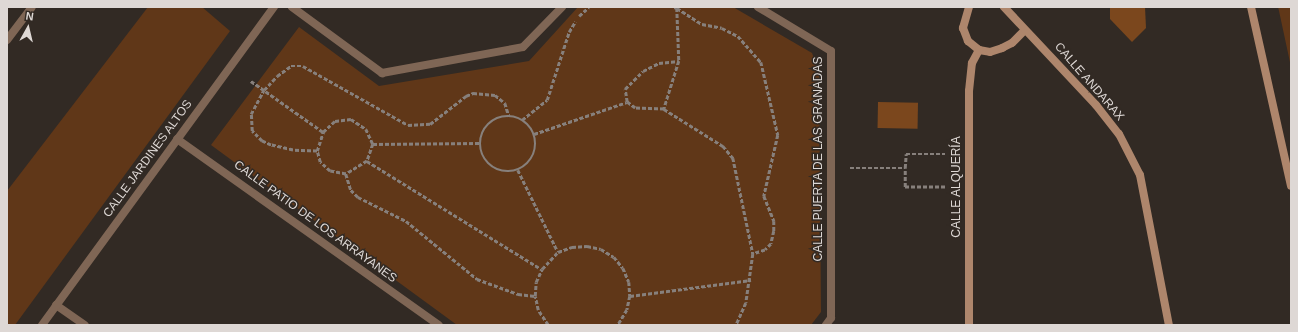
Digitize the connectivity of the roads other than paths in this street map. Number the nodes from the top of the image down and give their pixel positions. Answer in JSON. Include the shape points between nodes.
{"nodes":[{"id":1,"x":32,"y":7,"type":"edge"},
{"id":2,"x":274,"y":7,"type":"edge"},
{"id":3,"x":292,"y":7,"type":"edge"},
{"id":4,"x":562,"y":7,"type":"edge"},
{"id":5,"x":758,"y":7,"type":"edge"},
{"id":6,"x":969,"y":7,"type":"edge"},
{"id":7,"x":1004,"y":7,"type":"edge"},
{"id":8,"x":1251,"y":7,"type":"edge"},
{"id":9,"x":1025,"y":30,"type":"junction"},
{"id":10,"x":7,"y":40,"type":"edge"},
{"id":11,"x":979,"y":50,"type":"junction"},
{"id":12,"x":177,"y":139,"type":"junction"},
{"id":13,"x":1291,"y":186,"type":"edge"},
{"id":14,"x":56,"y":305,"type":"junction"},
{"id":15,"x":42,"y":325,"type":"edge"},
{"id":16,"x":85,"y":325,"type":"edge"},
{"id":17,"x":439,"y":325,"type":"edge"},
{"id":18,"x":826,"y":325,"type":"edge"},
{"id":19,"x":969,"y":325,"type":"edge"},
{"id":20,"x":1169,"y":325,"type":"edge"}],
"edges":[{"from":1,"to":10,"type":"street"},
{"from":2,"to":12,"type":"street","name":"CALLE JARDINES ALTOS"},
{"from":3,"to":4,"type":"street","via":[[382,73],[524,47]]},
{"from":5,"to":18,"type":"street","name":"CALLE PUERTA DE LAS GRANADAS","via":[[831,51],[831,318]]},
{"from":6,"to":11,"type":"street","via":[[963,28],[968,41]]},
{"from":7,"to":9,"type":"street","name":"CALLE ANDARAX"},
{"from":8,"to":13,"type":"street"},
{"from":9,"to":11,"type":"street","via":[[1012,43],[1002,48],[990,52]]},
{"from":9,"to":20,"type":"street","name":"CALLE ANDARAX","via":[[1069,75],[1119,134],[1140,175]]},
{"from":11,"to":19,"type":"street","name":"CALLE ALQUERÍA","via":[[972,63],[968,91]]},
{"from":12,"to":14,"type":"street","name":"CALLE JARDINES ALTOS"},
{"from":12,"to":17,"type":"street","name":"CALLE PATIO DE LOS ARRAYANES"},
{"from":14,"to":15,"type":"street","name":"CALLE JARDINES ALTOS"},
{"from":14,"to":16,"type":"street"}]}
